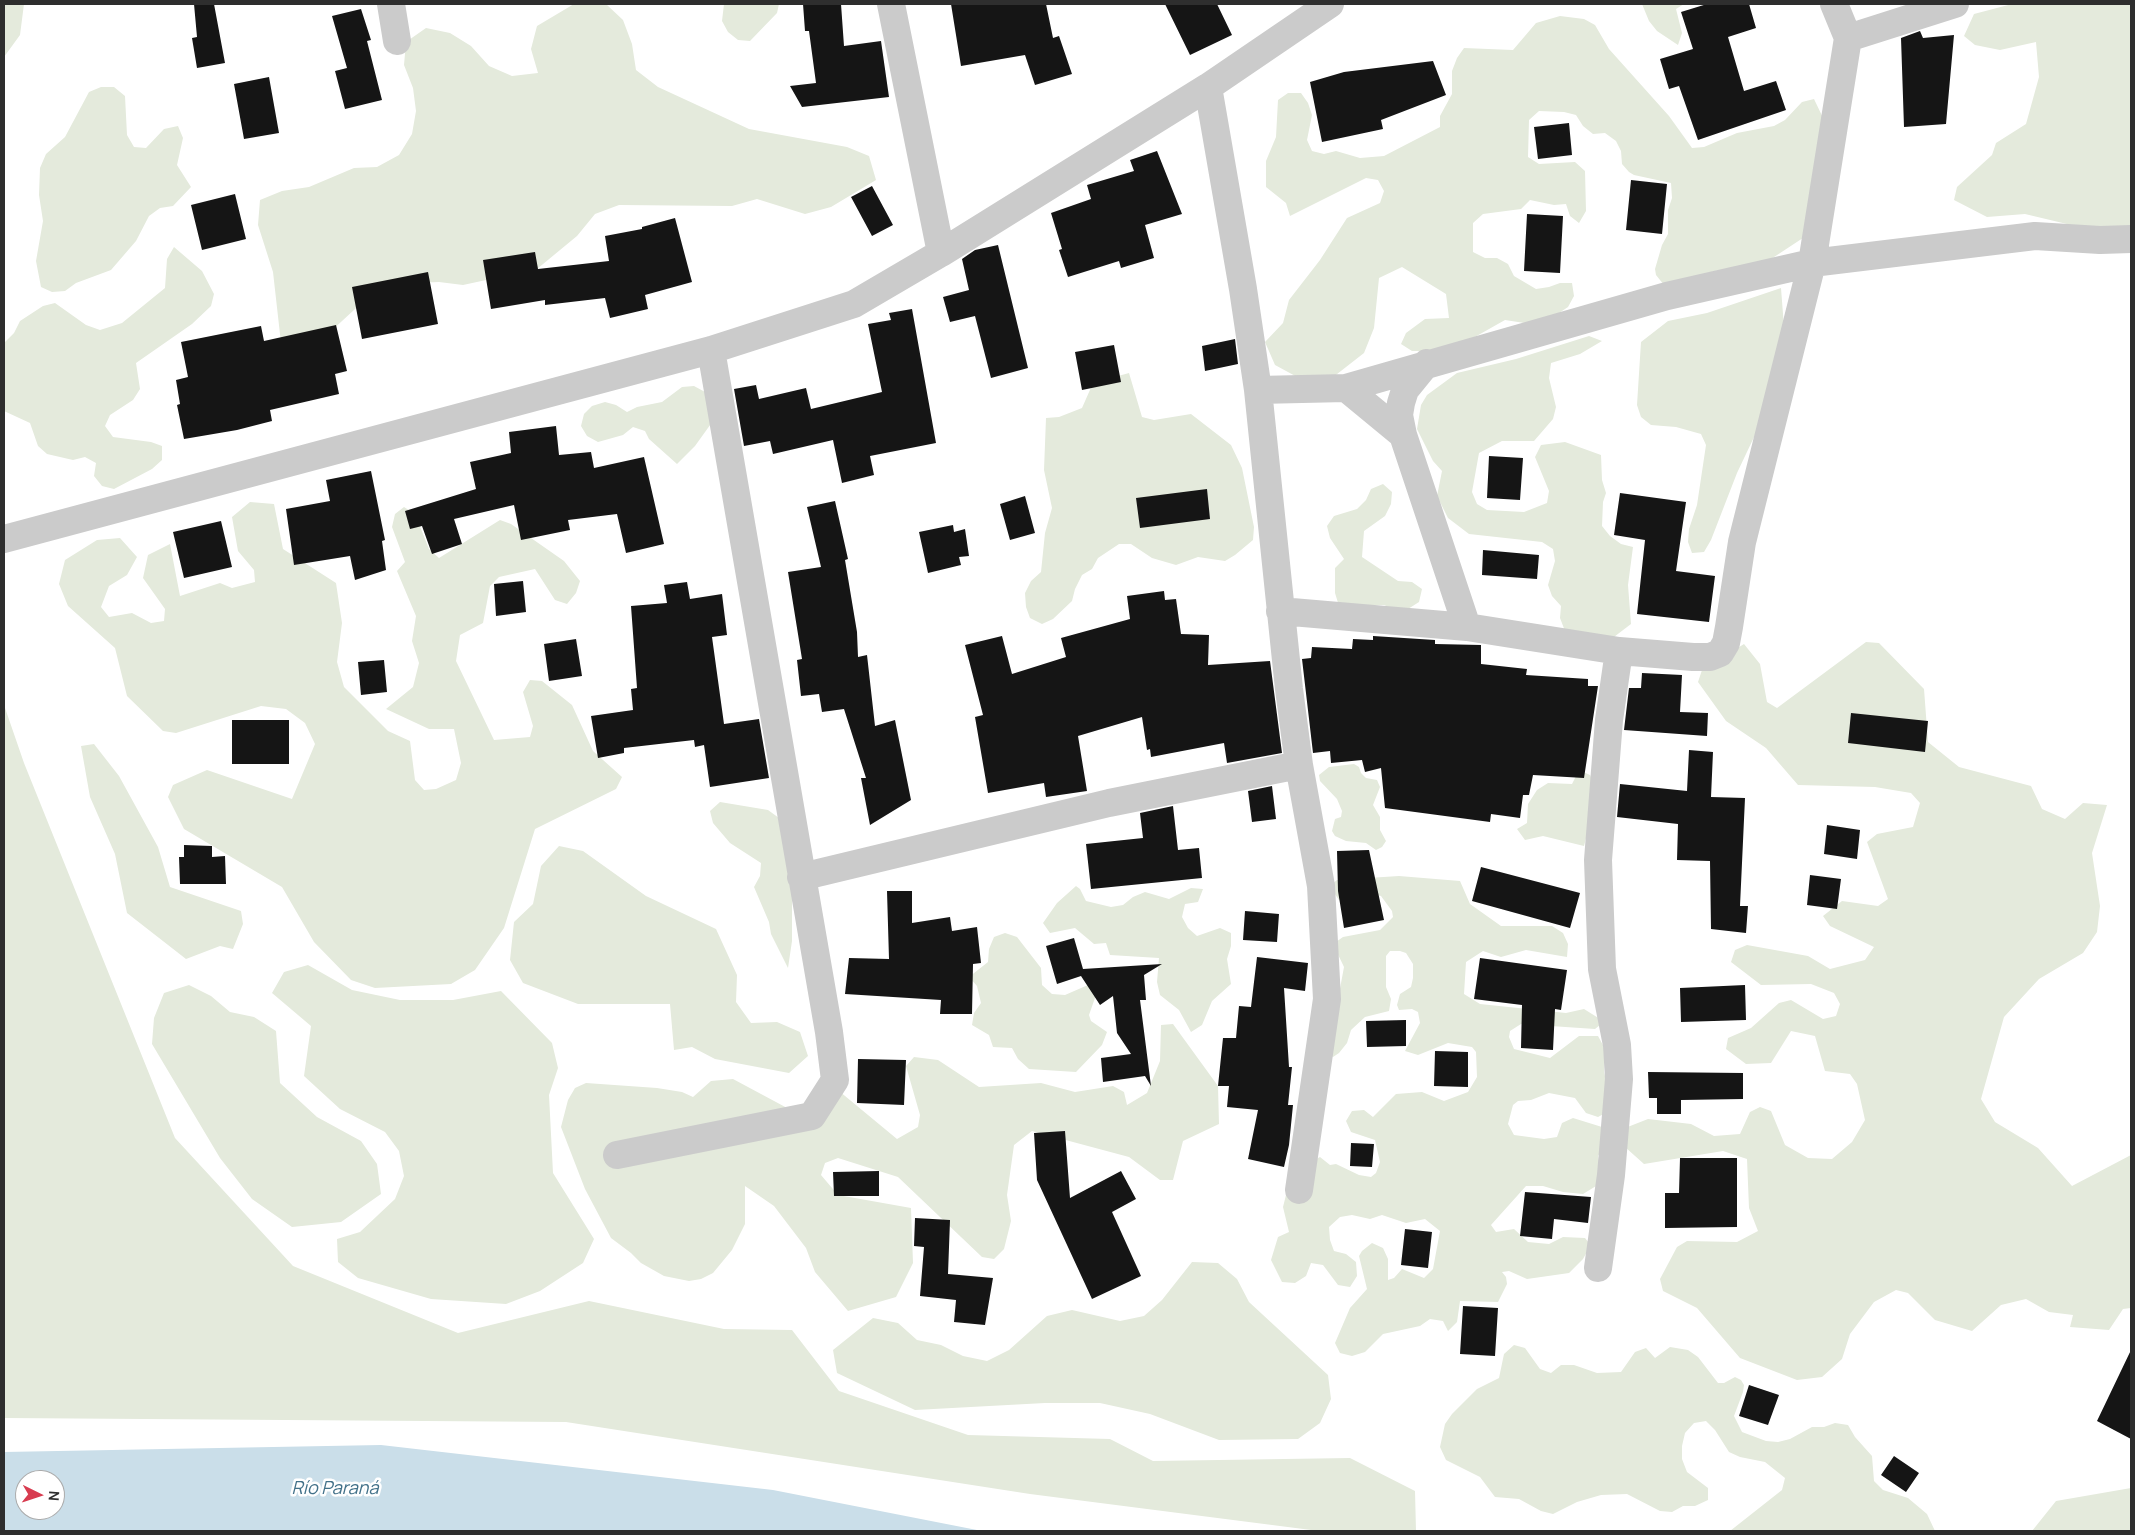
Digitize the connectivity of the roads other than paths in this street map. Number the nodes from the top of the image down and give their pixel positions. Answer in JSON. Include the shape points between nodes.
{"nodes":[{"id":1,"x":390,"y":4,"type":"edge"},
{"id":2,"x":891,"y":4,"type":"edge"},
{"id":3,"x":1330,"y":4,"type":"edge"},
{"id":4,"x":1834,"y":4,"type":"edge"},
{"id":5,"x":1955,"y":4,"type":"edge"},
{"id":6,"x":1848,"y":38,"type":"junction"},
{"id":7,"x":397,"y":41,"type":"dead end"},
{"id":8,"x":1208,"y":86,"type":"junction"},
{"id":9,"x":2131,"y":239,"type":"edge"},
{"id":10,"x":941,"y":253,"type":"junction"},
{"id":11,"x":1812,"y":263,"type":"junction"},
{"id":12,"x":711,"y":350,"type":"junction"},
{"id":13,"x":1427,"y":363,"type":"junction"},
{"id":14,"x":1346,"y":388,"type":"junction"},
{"id":15,"x":1258,"y":390,"type":"junction"},
{"id":16,"x":1403,"y":435,"type":"junction"},
{"id":17,"x":4,"y":539,"type":"edge"},
{"id":18,"x":1280,"y":611,"type":"junction"},
{"id":19,"x":1467,"y":627,"type":"junction"},
{"id":20,"x":1619,"y":651,"type":"junction"},
{"id":21,"x":1299,"y":765,"type":"junction"},
{"id":22,"x":801,"y":877,"type":"junction"},
{"id":23,"x":617,"y":1155,"type":"dead end"},
{"id":24,"x":1299,"y":1190,"type":"dead end"},
{"id":25,"x":1598,"y":1268,"type":"dead end"}],
"edges":[{"from":1,"to":7,"type":"street"},
{"from":2,"to":10,"type":"street"},
{"from":3,"to":8,"type":"street"},
{"from":4,"to":6,"type":"street"},
{"from":5,"to":6,"type":"street"},
{"from":6,"to":11,"type":"street"},
{"from":8,"to":10,"type":"street"},
{"from":8,"to":15,"type":"street"},
{"from":9,"to":11,"type":"street","via":[[2035,236]]},
{"from":10,"to":12,"type":"street","via":[[854,304]]},
{"from":11,"to":13,"type":"street","via":[[1667,296]]},
{"from":11,"to":20,"type":"street","via":[[1742,542],[1726,643],[1720,653],[1710,657]]},
{"from":12,"to":17,"type":"street"},
{"from":12,"to":22,"type":"street"},
{"from":13,"to":14,"type":"street"},
{"from":13,"to":16,"type":"street","via":[[1405,390],[1399,414]]},
{"from":14,"to":15,"type":"street"},
{"from":14,"to":16,"type":"street"},
{"from":15,"to":18,"type":"street"},
{"from":16,"to":19,"type":"street"},
{"from":18,"to":19,"type":"street"},
{"from":18,"to":21,"type":"street"},
{"from":19,"to":20,"type":"street"},
{"from":20,"to":25,"type":"street","via":[[1609,720],[1598,860],[1602,969],[1617,1045],[1619,1079],[1611,1175]]},
{"from":21,"to":22,"type":"street","via":[[1109,803]]},
{"from":21,"to":24,"type":"street","via":[[1321,886],[1328,999]]},
{"from":22,"to":23,"type":"street","via":[[835,1080],[812,1116]]}]}
